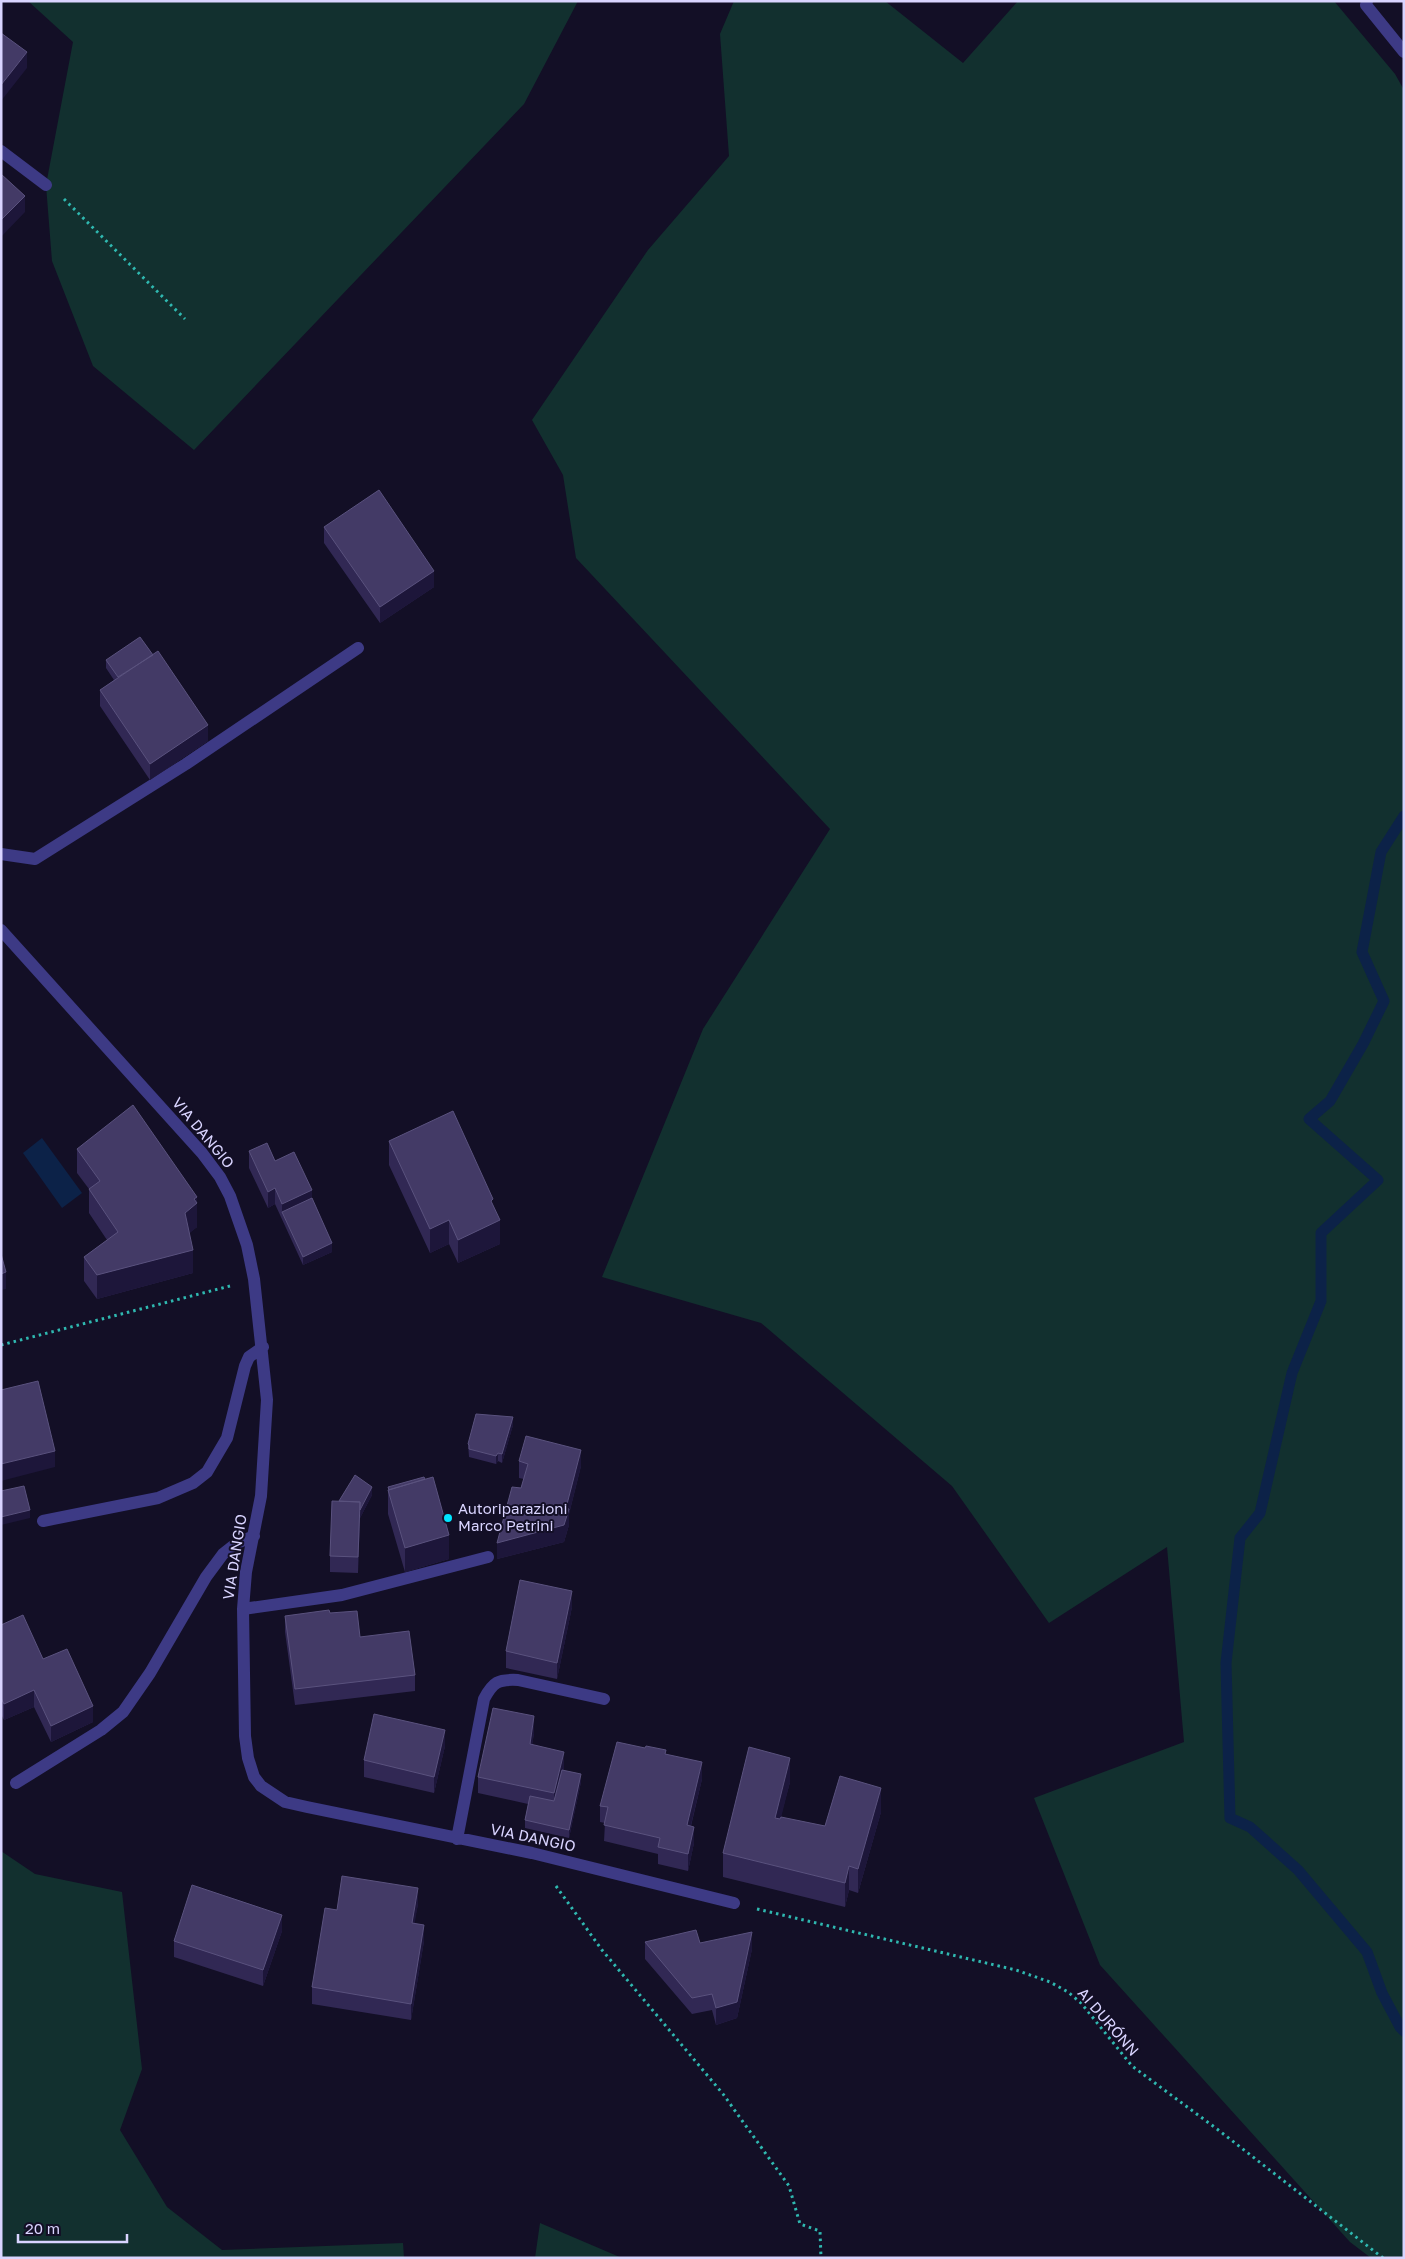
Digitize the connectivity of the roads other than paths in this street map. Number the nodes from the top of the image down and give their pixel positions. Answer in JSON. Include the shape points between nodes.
{"nodes":[{"id":1,"x":1366,"y":3,"type":"edge"},
{"id":2,"x":1404,"y":52,"type":"edge"},
{"id":3,"x":1,"y":151,"type":"edge"},
{"id":4,"x":46,"y":185,"type":"road end"},
{"id":5,"x":358,"y":648,"type":"dead end"},
{"id":6,"x":1,"y":854,"type":"edge"},
{"id":7,"x":1,"y":930,"type":"edge"},
{"id":8,"x":262,"y":1347,"type":"junction"},
{"id":9,"x":43,"y":1521,"type":"dead end"},
{"id":10,"x":254,"y":1536,"type":"junction"},
{"id":11,"x":488,"y":1557,"type":"dead end"},
{"id":12,"x":243,"y":1609,"type":"junction"},
{"id":13,"x":604,"y":1699,"type":"dead end"},
{"id":14,"x":16,"y":1782,"type":"dead end"},
{"id":15,"x":457,"y":1839,"type":"junction"},
{"id":16,"x":734,"y":1903,"type":"road end"}],
"edges":[{"from":1,"to":2,"type":"street"},
{"from":3,"to":4,"type":"street"},
{"from":5,"to":6,"type":"street","via":[[186,764],[36,859]]},
{"from":7,"to":8,"type":"street","name":"VIA DANGIO","via":[[220,1177],[238,1213],[254,1279]]},
{"from":8,"to":9,"type":"street","via":[[249,1357],[245,1366],[227,1438],[207,1472],[194,1483],[158,1498]]},
{"from":8,"to":10,"type":"street","name":"VIA DANGIO","via":[[267,1400],[266,1445]]},
{"from":10,"to":12,"type":"street","name":"VIA DANGIO","via":[[246,1572]]},
{"from":10,"to":14,"type":"street","via":[[237,1542],[211,1569],[123,1712],[101,1730]]},
{"from":11,"to":12,"type":"street","via":[[342,1595]]},
{"from":12,"to":15,"type":"street","name":"VIA DANGIO","via":[[245,1736],[248,1758],[261,1786],[286,1802],[307,1808]]},
{"from":13,"to":15,"type":"street","via":[[518,1680],[496,1682],[484,1699]]},
{"from":15,"to":16,"type":"street","name":"VIA DANGIO","via":[[532,1853]]}]}
